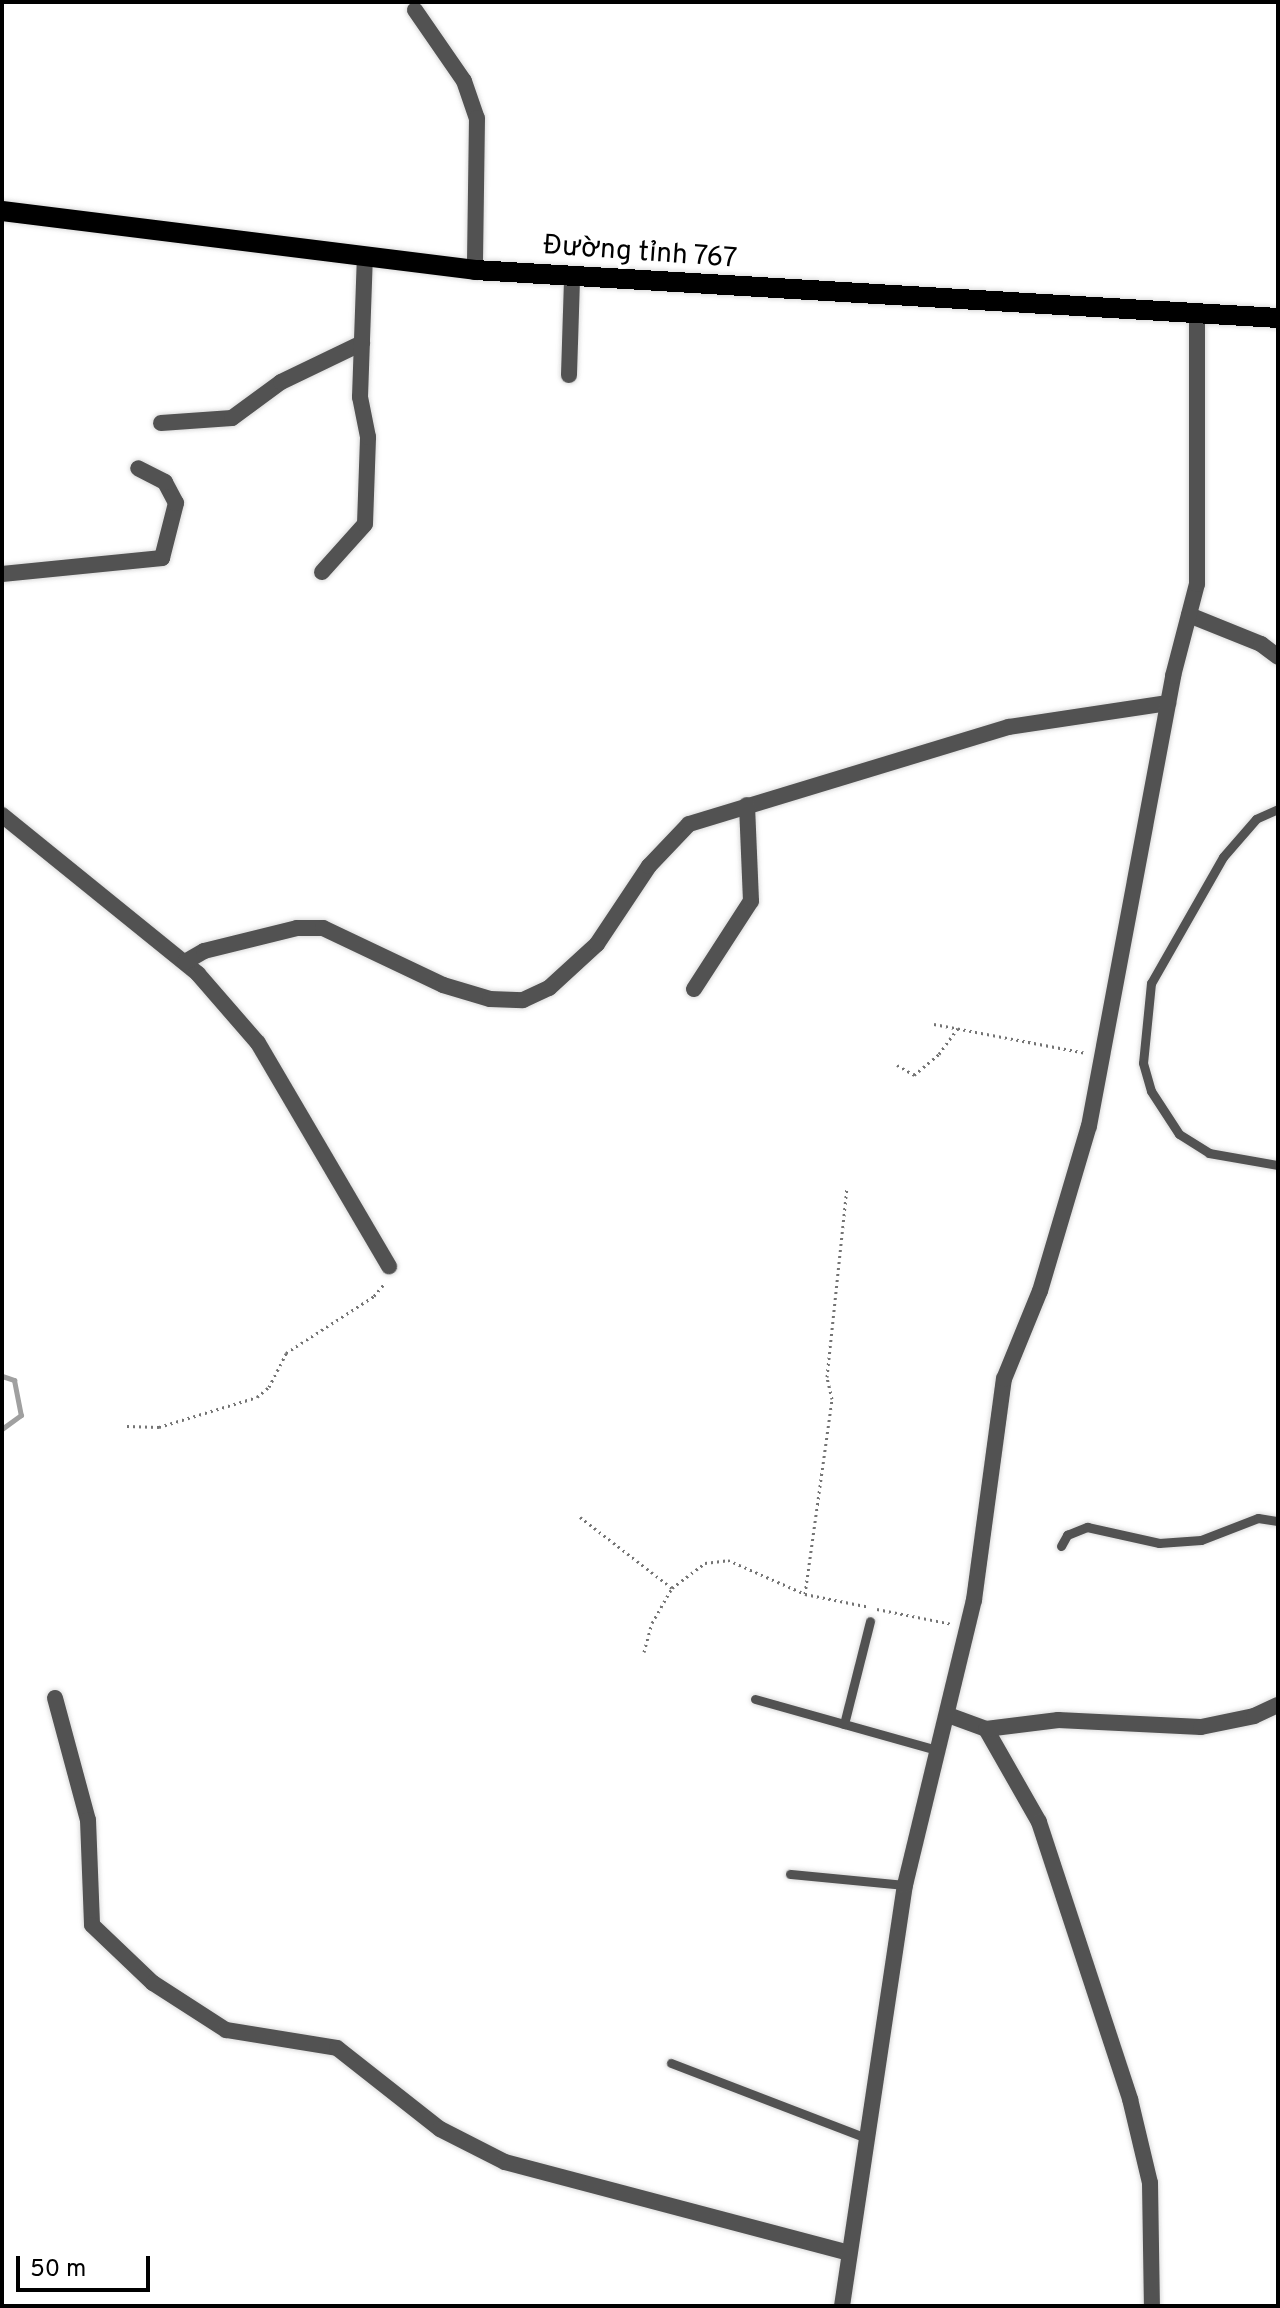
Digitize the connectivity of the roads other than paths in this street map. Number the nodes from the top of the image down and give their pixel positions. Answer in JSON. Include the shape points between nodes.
{"nodes":[{"id":1,"x":415,"y":10,"type":"dead end"},
{"id":2,"x":2,"y":211,"type":"edge"},
{"id":3,"x":365,"y":257,"type":"junction"},
{"id":4,"x":475,"y":270,"type":"junction"},
{"id":5,"x":572,"y":277,"type":"junction"},
{"id":6,"x":1197,"y":314,"type":"junction"},
{"id":7,"x":1278,"y":318,"type":"edge"},
{"id":8,"x":362,"y":343,"type":"junction"},
{"id":9,"x":569,"y":375,"type":"dead end"},
{"id":10,"x":161,"y":423,"type":"dead end"},
{"id":11,"x":138,"y":468,"type":"dead end"},
{"id":12,"x":322,"y":572,"type":"dead end"},
{"id":13,"x":2,"y":574,"type":"edge"},
{"id":14,"x":1189,"y":615,"type":"junction"},
{"id":15,"x":1278,"y":657,"type":"edge"},
{"id":16,"x":1168,"y":703,"type":"junction"},
{"id":17,"x":747,"y":805,"type":"junction"},
{"id":18,"x":1278,"y":809,"type":"edge"},
{"id":19,"x":2,"y":815,"type":"edge"},
{"id":20,"x":185,"y":962,"type":"junction"},
{"id":21,"x":694,"y":989,"type":"dead end"},
{"id":22,"x":1278,"y":1165,"type":"edge"},
{"id":23,"x":389,"y":1266,"type":"road end"},
{"id":24,"x":1278,"y":1521,"type":"edge"},
{"id":25,"x":1061,"y":1546,"type":"dead end"},
{"id":26,"x":870,"y":1621,"type":"dead end"},
{"id":27,"x":55,"y":1698,"type":"dead end"},
{"id":28,"x":755,"y":1699,"type":"dead end"},
{"id":29,"x":1278,"y":1705,"type":"edge"},
{"id":30,"x":948,"y":1715,"type":"junction"},
{"id":31,"x":844,"y":1724,"type":"junction"},
{"id":32,"x":986,"y":1729,"type":"junction"},
{"id":33,"x":940,"y":1751,"type":"junction"},
{"id":34,"x":790,"y":1874,"type":"dead end"},
{"id":35,"x":905,"y":1885,"type":"junction"},
{"id":36,"x":671,"y":2063,"type":"dead end"},
{"id":37,"x":869,"y":2139,"type":"junction"},
{"id":38,"x":849,"y":2253,"type":"junction"},
{"id":39,"x":842,"y":2306,"type":"edge"},
{"id":40,"x":1152,"y":2306,"type":"edge"}],
"edges":[{"from":1,"to":4,"type":"street","via":[[450,58],[477,118]]},
{"from":2,"to":3,"type":"main road","name":"Đường tỉnh 767"},
{"from":3,"to":4,"type":"main road","name":"Đường tỉnh 767"},
{"from":3,"to":8,"type":"street"},
{"from":4,"to":5,"type":"main road","name":"Đường tỉnh 767"},
{"from":5,"to":6,"type":"main road","name":"Đường tỉnh 767"},
{"from":5,"to":9,"type":"street"},
{"from":6,"to":7,"type":"main road","name":"Đường tỉnh 767"},
{"from":6,"to":14,"type":"street","via":[[1197,584]]},
{"from":8,"to":10,"type":"street","via":[[281,382],[232,418]]},
{"from":8,"to":12,"type":"street","via":[[360,397],[368,437],[365,524]]},
{"from":11,"to":13,"type":"street","via":[[165,482],[176,503],[162,558]]},
{"from":14,"to":15,"type":"street","via":[[1261,644]]},
{"from":14,"to":16,"type":"street"},
{"from":16,"to":17,"type":"street","via":[[1009,727]]},
{"from":16,"to":30,"type":"street","via":[[1089,1126],[1040,1291],[1004,1379],[967,1627]]},
{"from":17,"to":20,"type":"street","via":[[689,824],[649,866],[597,944],[549,988],[523,1000],[490,999],[443,985],[323,928],[204,951]]},
{"from":17,"to":21,"type":"street","via":[[751,901]]},
{"from":18,"to":22,"type":"lane","via":[[1256,819],[1223,857],[1151,983],[1143,1063],[1151,1091],[1179,1134],[1209,1153]]},
{"from":19,"to":20,"type":"street"},
{"from":20,"to":23,"type":"street","via":[[258,1043]]},
{"from":24,"to":25,"type":"lane","via":[[1258,1518],[1201,1540],[1159,1543],[1087,1527],[1067,1535]]},
{"from":26,"to":31,"type":"lane"},
{"from":27,"to":38,"type":"street","via":[[88,1820],[92,1925],[153,1983],[226,2030],[337,2048],[440,2129],[505,2162]]},
{"from":28,"to":31,"type":"lane"},
{"from":29,"to":32,"type":"street","via":[[1201,1727],[1058,1720]]},
{"from":30,"to":32,"type":"street"},
{"from":30,"to":33,"type":"street"},
{"from":31,"to":33,"type":"lane"},
{"from":32,"to":40,"type":"street","via":[[1039,1822],[1130,2099],[1150,2183]]},
{"from":33,"to":35,"type":"street"},
{"from":34,"to":35,"type":"lane"},
{"from":35,"to":37,"type":"street"},
{"from":36,"to":37,"type":"lane"},
{"from":37,"to":38,"type":"street"},
{"from":38,"to":39,"type":"street"}]}
